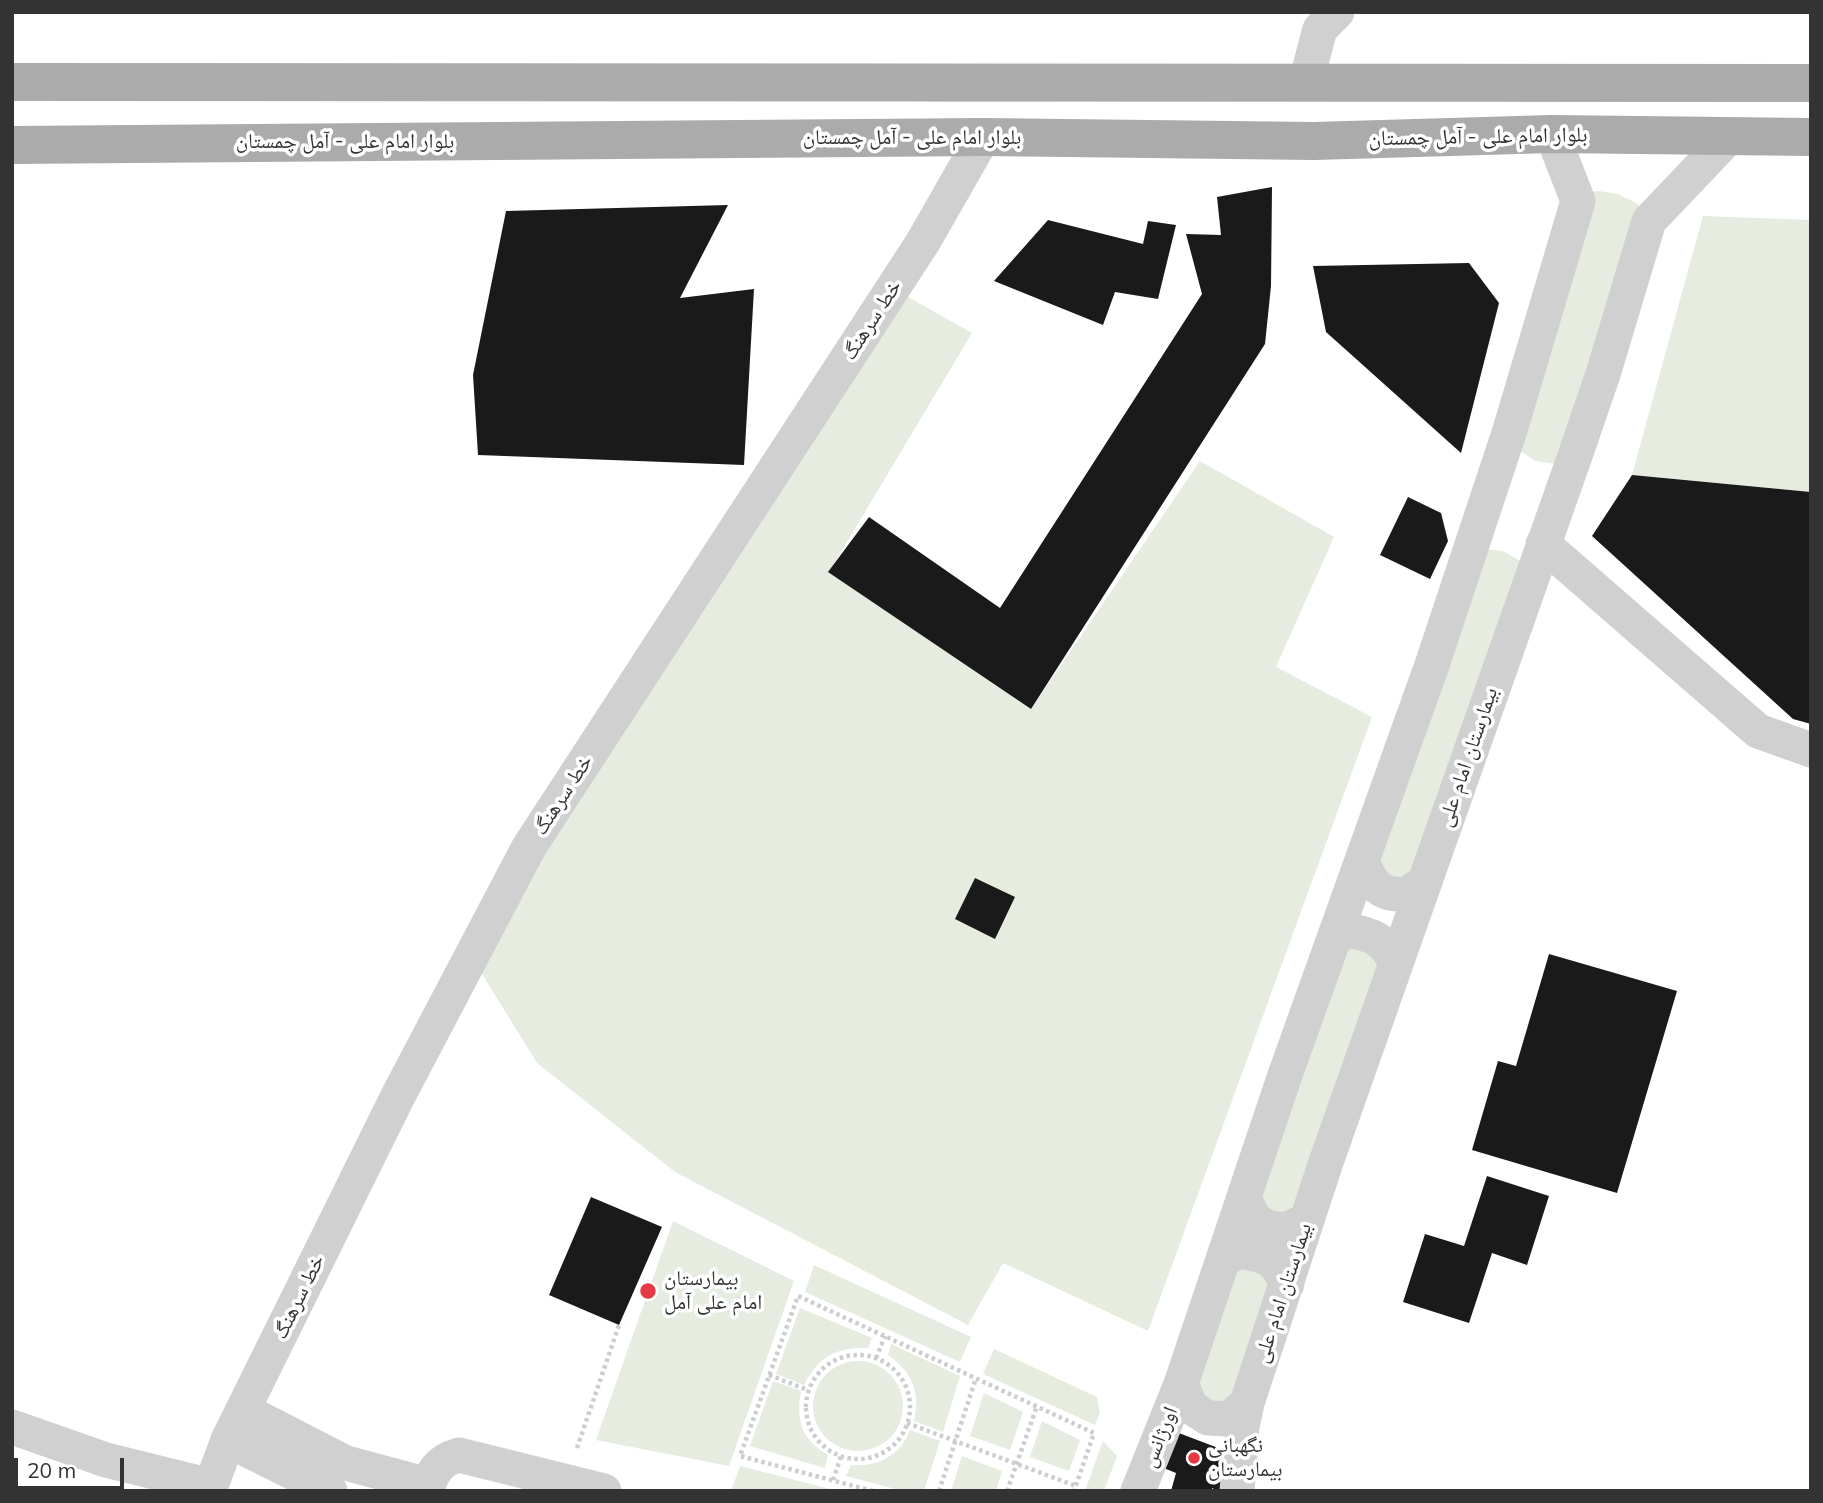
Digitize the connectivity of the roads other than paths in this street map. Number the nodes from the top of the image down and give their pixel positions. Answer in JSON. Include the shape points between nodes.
{"nodes":[{"id":1,"x":1337,"y":12,"type":"edge"},
{"id":2,"x":12,"y":82,"type":"edge"},
{"id":3,"x":1306,"y":82,"type":"junction"},
{"id":4,"x":1811,"y":83,"type":"edge"},
{"id":5,"x":1552,"y":134,"type":"junction"},
{"id":6,"x":983,"y":137,"type":"junction"},
{"id":7,"x":1729,"y":137,"type":"junction"},
{"id":8,"x":1811,"y":137,"type":"edge"},
{"id":9,"x":1314,"y":141,"type":"junction"},
{"id":10,"x":12,"y":145,"type":"edge"},
{"id":11,"x":1543,"y":544,"type":"junction"},
{"id":12,"x":1811,"y":750,"type":"edge"},
{"id":13,"x":1362,"y":861,"type":"junction"},
{"id":14,"x":1424,"y":883,"type":"junction"},
{"id":15,"x":1334,"y":939,"type":"junction"},
{"id":16,"x":1396,"y":962,"type":"junction"},
{"id":17,"x":1244,"y":1198,"type":"junction"},
{"id":18,"x":1307,"y":1220,"type":"junction"},
{"id":19,"x":1223,"y":1260,"type":"junction"},
{"id":20,"x":1287,"y":1284,"type":"junction"},
{"id":21,"x":1181,"y":1384,"type":"junction"},
{"id":22,"x":1247,"y":1403,"type":"junction"},
{"id":23,"x":236,"y":1425,"type":"junction"},
{"id":24,"x":12,"y":1427,"type":"edge"},
{"id":25,"x":582,"y":1487,"type":"edge"},
{"id":26,"x":427,"y":1488,"type":"edge"},
{"id":27,"x":210,"y":1489,"type":"edge"},
{"id":28,"x":1238,"y":1490,"type":"edge"},
{"id":29,"x":330,"y":1491,"type":"edge"},
{"id":30,"x":1138,"y":1491,"type":"edge"},
{"id":31,"x":1244,"y":1491,"type":"edge"}],
"edges":[{"from":1,"to":3,"type":"street","via":[[1320,29]]},
{"from":2,"to":3,"type":"main road"},
{"from":3,"to":4,"type":"main road"},
{"from":3,"to":9,"type":"main road"},
{"from":5,"to":7,"type":"main road","name":"بلوار امام علی - آمل چمستان"},
{"from":5,"to":9,"type":"main road","name":"بلوار امام علی - آمل چمستان"},
{"from":5,"to":13,"type":"street","via":[[1578,201],[1510,430]]},
{"from":6,"to":9,"type":"main road","name":"بلوار امام علی - آمل چمستان"},
{"from":6,"to":10,"type":"main road","name":"بلوار امام علی - آمل چمستان"},
{"from":6,"to":23,"type":"street","name":"خط سرهنگ","via":[[923,242],[529,847],[398,1096]]},
{"from":7,"to":8,"type":"main road","name":"بلوار امام علی - آمل چمستان"},
{"from":7,"to":11,"type":"street","name":"بیمارستان امام علی","via":[[1649,221],[1600,383]]},
{"from":11,"to":12,"type":"street","via":[[1758,731]]},
{"from":11,"to":14,"type":"street","name":"بیمارستان امام علی"},
{"from":13,"to":14,"type":"street","via":[[1370,881],[1385,892],[1406,894]]},
{"from":13,"to":15,"type":"street"},
{"from":14,"to":16,"type":"street","name":"بیمارستان امام علی"},
{"from":15,"to":16,"type":"street","via":[[1349,930],[1370,935],[1387,947]]},
{"from":15,"to":17,"type":"street"},
{"from":16,"to":18,"type":"street","name":"بیمارستان امام علی"},
{"from":17,"to":18,"type":"street","via":[[1254,1219],[1268,1228],[1286,1230]]},
{"from":17,"to":19,"type":"street"},
{"from":18,"to":20,"type":"street","name":"بیمارستان امام علی"},
{"from":19,"to":20,"type":"street","via":[[1240,1251],[1260,1255],[1277,1263]]},
{"from":19,"to":21,"type":"street"},
{"from":20,"to":22,"type":"street","name":"بیمارستان امام علی"},
{"from":21,"to":22,"type":"street","via":[[1191,1407],[1208,1418],[1229,1419]]},
{"from":21,"to":30,"type":"street","name":"اورژانس"},
{"from":22,"to":28,"type":"street","name":"بیمارستان امام علی"},
{"from":23,"to":26,"type":"street"},
{"from":23,"to":27,"type":"street","name":"خط سرهنگ"},
{"from":23,"to":29,"type":"street"},
{"from":24,"to":27,"type":"street"},
{"from":25,"to":26,"type":"street","via":[[459,1455],[436,1467]]},
{"from":28,"to":31,"type":"street"}]}
